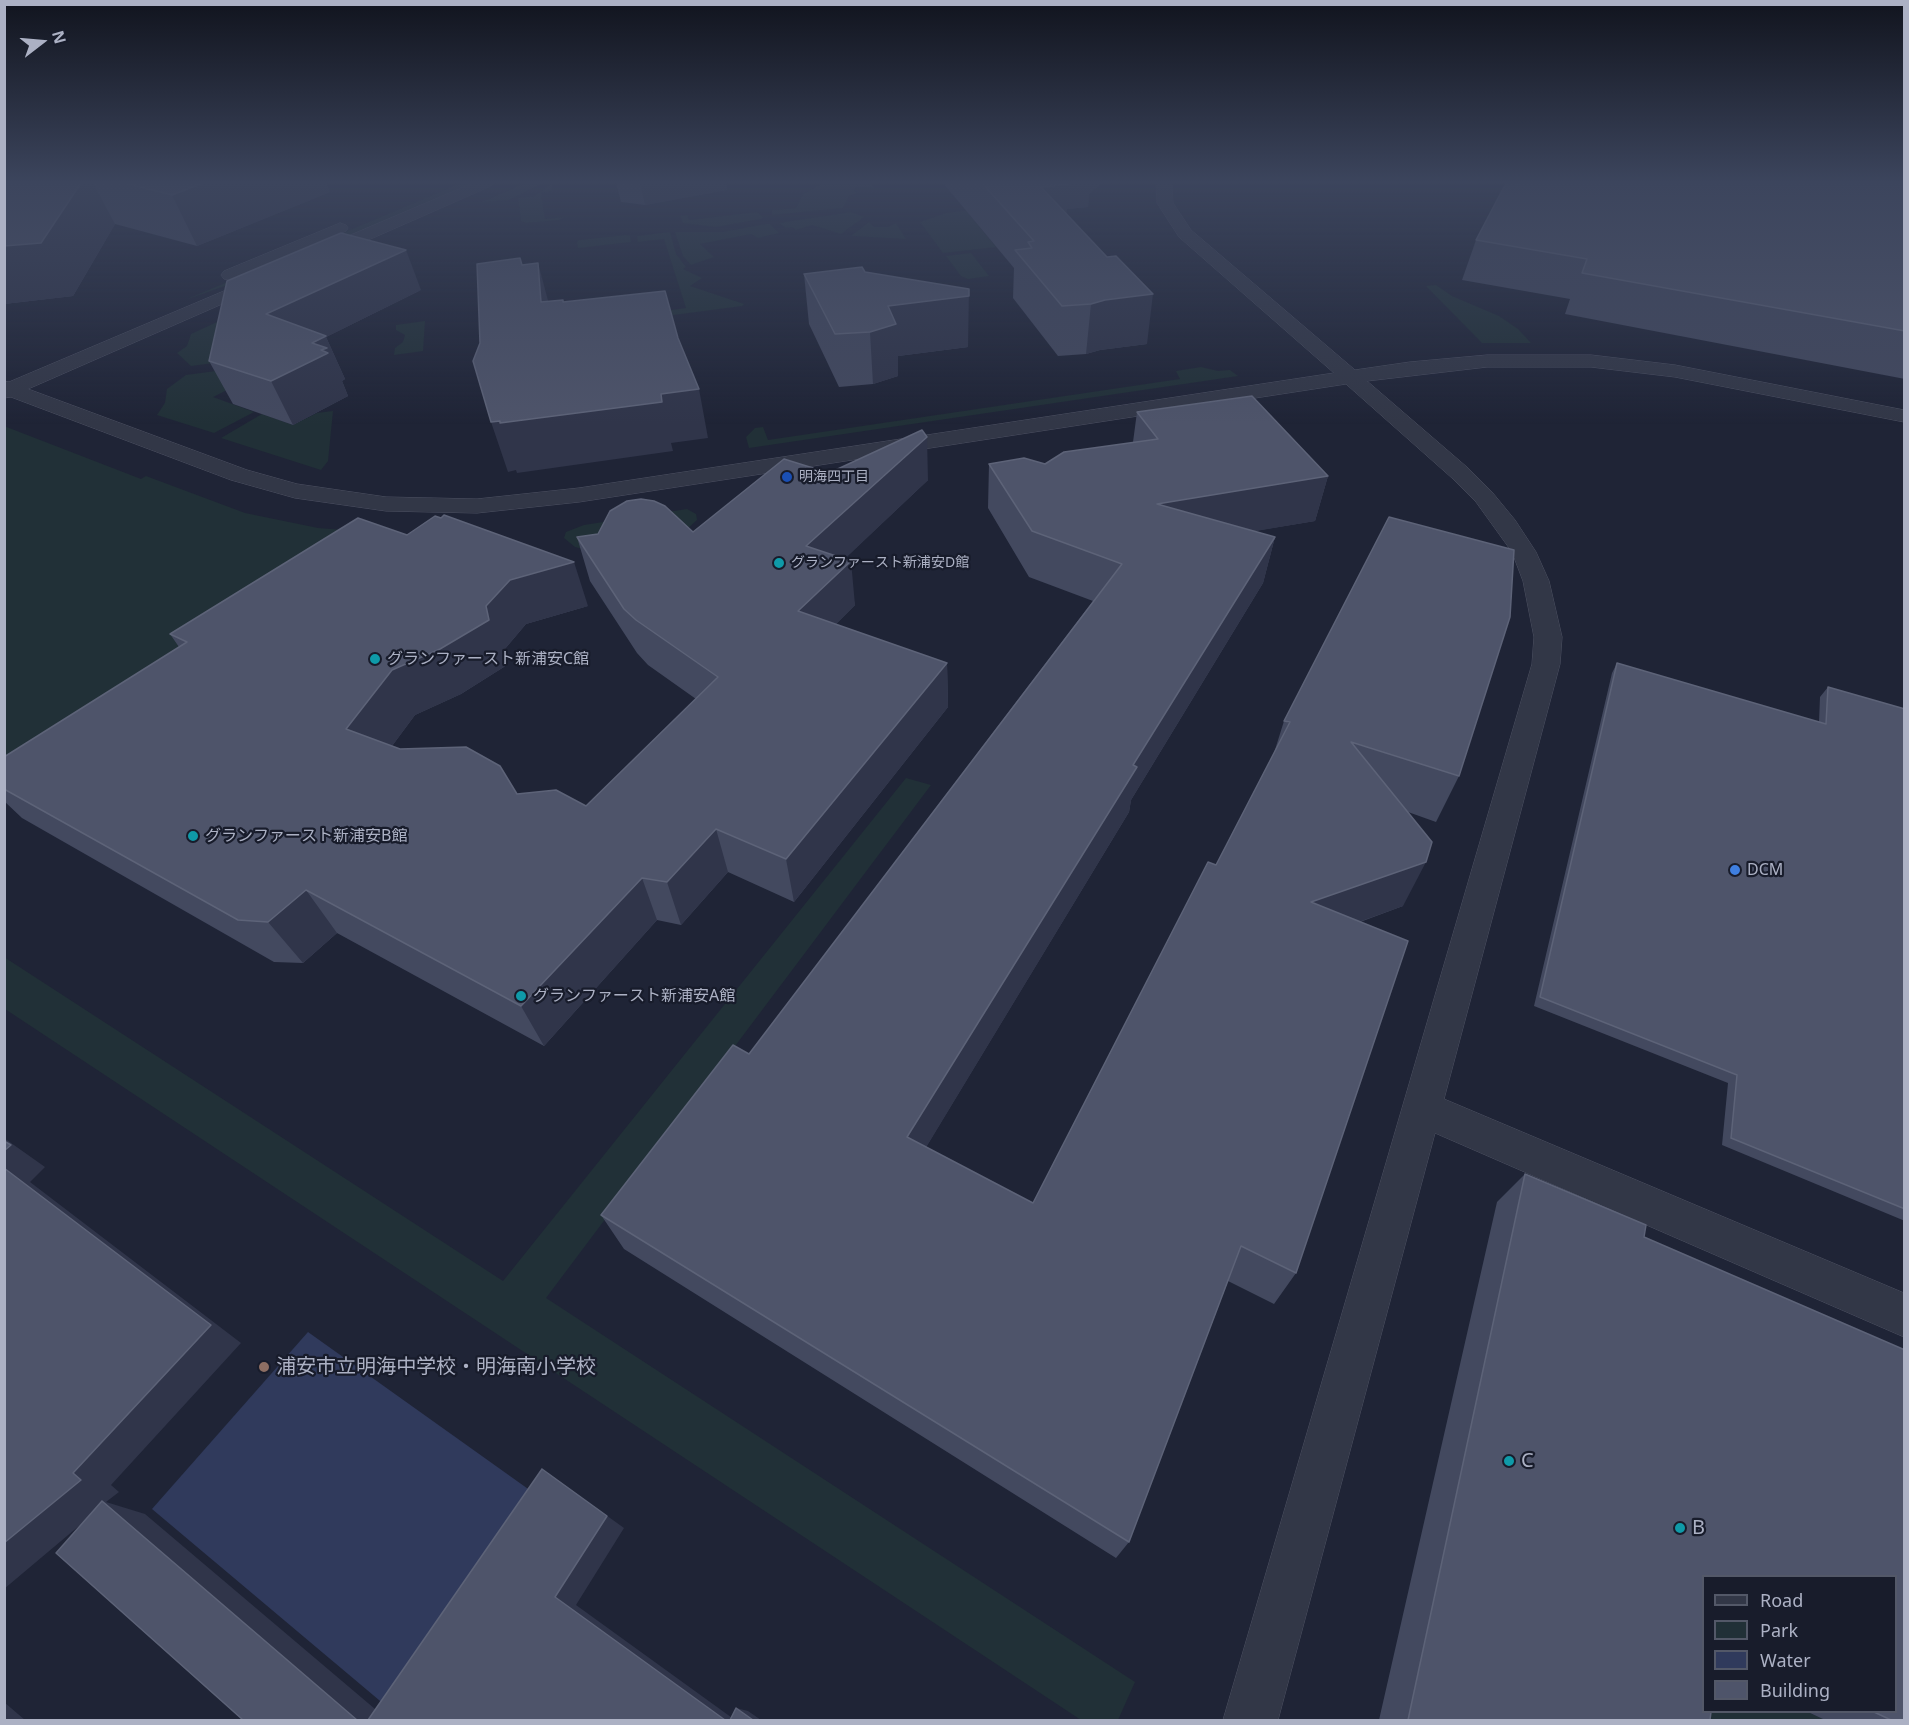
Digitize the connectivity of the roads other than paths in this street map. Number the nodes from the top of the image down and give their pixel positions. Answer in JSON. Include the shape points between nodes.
{"nodes":[{"id":1,"x":256,"y":264,"type":"edge"},
{"id":2,"x":299,"y":264,"type":"edge"},
{"id":3,"x":1220,"y":264,"type":"edge"},
{"id":4,"x":212,"y":282,"type":"dead end"},
{"id":5,"x":1349,"y":377,"type":"junction"},
{"id":6,"x":7,"y":389,"type":"edge"},
{"id":7,"x":1905,"y":416,"type":"edge"},
{"id":8,"x":1422,"y":1107,"type":"junction"},
{"id":9,"x":1905,"y":1316,"type":"edge"},
{"id":10,"x":1251,"y":1720,"type":"edge"}],
"edges":[{"from":1,"to":4,"type":"street"},
{"from":2,"to":6,"type":"street"},
{"from":3,"to":5,"type":"street"},
{"from":5,"to":6,"type":"street","via":[[591,493],[477,506],[386,504],[295,491],[239,475]]},
{"from":5,"to":7,"type":"street","via":[[1447,363],[1530,359],[1592,362],[1675,371]]},
{"from":5,"to":8,"type":"street","via":[[1460,473],[1506,525],[1524,552],[1536,581],[1548,637],[1546,664]]},
{"from":8,"to":9,"type":"street"},
{"from":8,"to":10,"type":"street"}]}
